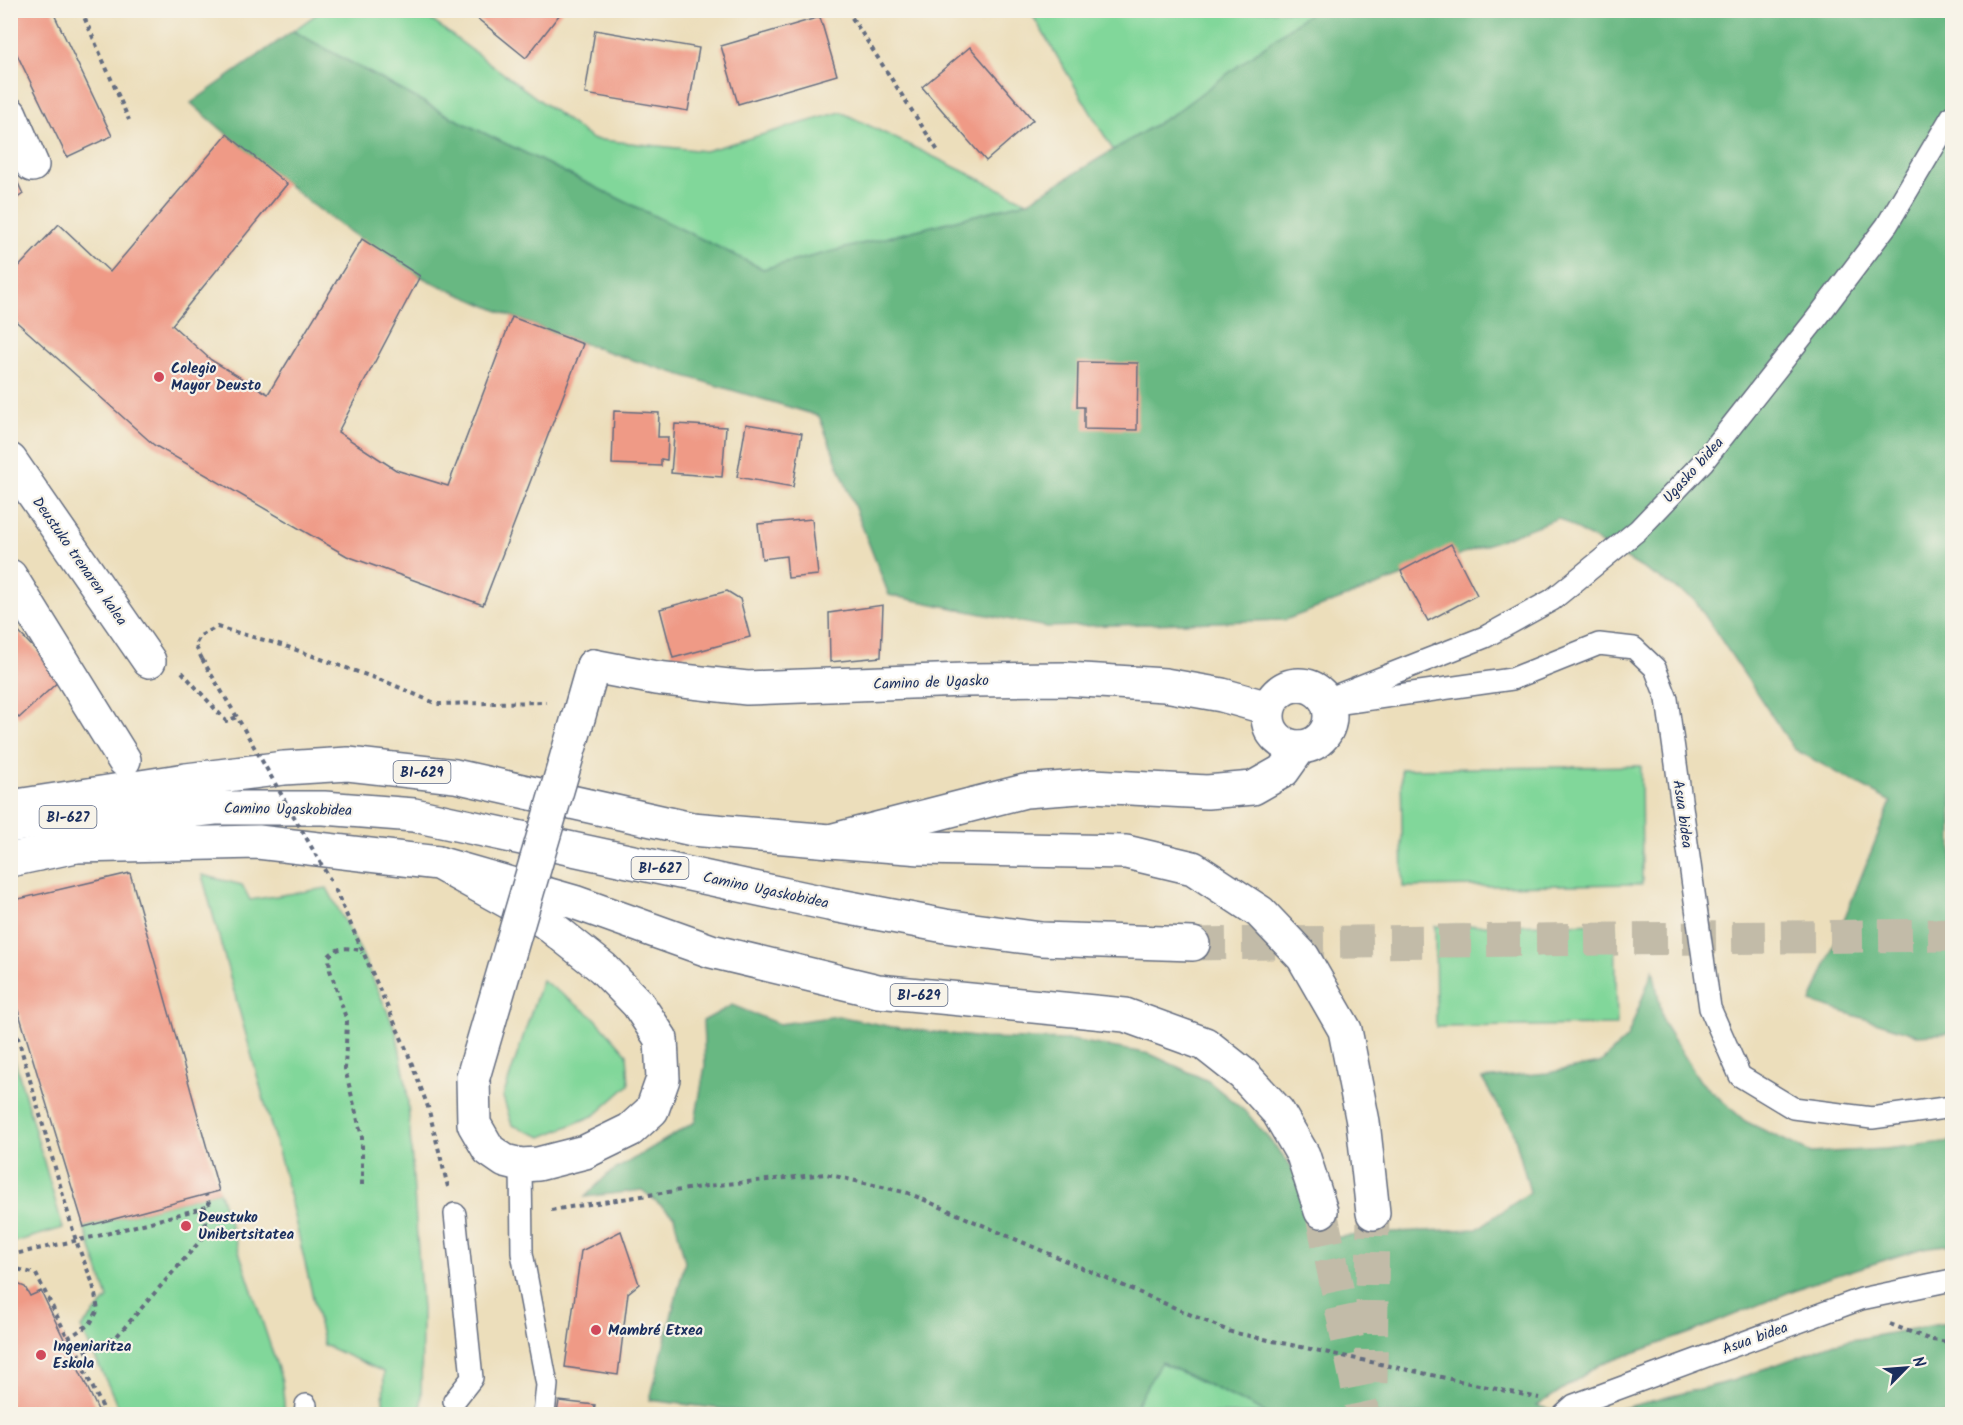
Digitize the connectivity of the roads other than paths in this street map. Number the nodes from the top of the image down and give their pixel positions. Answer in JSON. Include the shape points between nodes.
{"nodes":[{"id":1,"x":10,"y":114,"type":"edge"},
{"id":2,"x":1953,"y":116,"type":"edge"},
{"id":3,"x":32,"y":165,"type":"dead end"},
{"id":4,"x":10,"y":460,"type":"edge"},
{"id":5,"x":10,"y":576,"type":"edge"},
{"id":6,"x":149,"y":661,"type":"dead end"},
{"id":7,"x":1327,"y":703,"type":"junction"},
{"id":8,"x":1268,"y":708,"type":"junction"},
{"id":9,"x":1300,"y":747,"type":"junction"},
{"id":10,"x":124,"y":760,"type":"dead end"},
{"id":11,"x":10,"y":807,"type":"edge"},
{"id":12,"x":127,"y":818,"type":"junction"},
{"id":13,"x":10,"y":826,"type":"edge"},
{"id":14,"x":830,"y":841,"type":"junction"},
{"id":15,"x":76,"y":846,"type":"junction"},
{"id":16,"x":10,"y":860,"type":"edge"},
{"id":17,"x":438,"y":863,"type":"junction"},
{"id":18,"x":1193,"y":944,"type":"tunnel mouth"},
{"id":19,"x":1953,"y":1107,"type":"edge"},
{"id":20,"x":520,"y":1165,"type":"junction"},
{"id":21,"x":1321,"y":1211,"type":"tunnel mouth"},
{"id":22,"x":455,"y":1214,"type":"road end"},
{"id":23,"x":1373,"y":1214,"type":"tunnel mouth"},
{"id":24,"x":1953,"y":1280,"type":"edge"},
{"id":25,"x":454,"y":1401,"type":"dead end"},
{"id":26,"x":1569,"y":1410,"type":"edge"},
{"id":27,"x":544,"y":1414,"type":"edge"}],
"edges":[{"from":1,"to":3,"type":"main road"},
{"from":2,"to":7,"type":"lane","name":"Ugasko bidea","via":[[1887,225],[1823,310],[1702,462],[1638,530],[1552,600],[1485,637]]},
{"from":4,"to":6,"type":"main road","name":"Deustuko trenaren kalea"},
{"from":5,"to":10,"type":"main road"},
{"from":7,"to":8,"type":"main road","via":[[1319,692],[1299,684],[1279,691]]},
{"from":7,"to":9,"type":"main road","via":[[1326,731],[1320,739]]},
{"from":7,"to":19,"type":"lane","name":"Asua bidea","via":[[1512,679],[1599,644],[1635,648],[1654,668],[1667,699],[1710,1008],[1740,1076],[1793,1108],[1872,1118]]},
{"from":8,"to":9,"type":"main road","via":[[1267,718],[1275,735],[1290,746]]},
{"from":8,"to":20,"type":"main road","name":"Camino de Ugasko","bridge":true,"via":[[1165,685],[964,680],[747,688],[593,666],[567,708],[473,1077],[474,1124],[489,1150]]},
{"from":9,"to":14,"type":"main road","via":[[1283,771],[1253,788],[1207,792],[1093,786],[1025,791]]},
{"from":11,"to":14,"type":"main road","number":"BI-629","via":[[186,780],[348,764],[455,776],[692,829]]},
{"from":12,"to":13,"type":"main road","name":"Camino Ugaskobidea","number":"BI-627","via":[[70,816]]},
{"from":12,"to":15,"type":"main road","name":"Camino Ugaskobidea","number":"BI-627"},
{"from":12,"to":18,"type":"main road","name":"Camino Ugaskobidea","number":"BI-627","via":[[215,808],[324,808],[414,815],[945,926],[1041,939]]},
{"from":14,"to":23,"type":"main road","number":"BI-629","via":[[921,848],[1126,852],[1193,868],[1260,912],[1303,957],[1345,1030],[1364,1122]]},
{"from":15,"to":16,"type":"main road","name":"Camino Ugaskobidea","number":"BI-627"},
{"from":15,"to":17,"type":"main road","number":"BI-629","via":[[258,842]]},
{"from":17,"to":20,"type":"main road","via":[[545,922],[603,968],[638,1004],[661,1039],[663,1079],[652,1110],[630,1130],[585,1152]]},
{"from":17,"to":21,"type":"main road","number":"BI-629","via":[[574,902],[711,951],[878,991],[1125,1015],[1204,1044],[1243,1074],[1278,1112],[1303,1155]]},
{"from":20,"to":27,"type":"lane","via":[[522,1253],[547,1385]]},
{"from":22,"to":25,"type":"lane","via":[[472,1378]]},
{"from":24,"to":26,"type":"lane","name":"Asua bidea","via":[[1862,1299]]}]}
